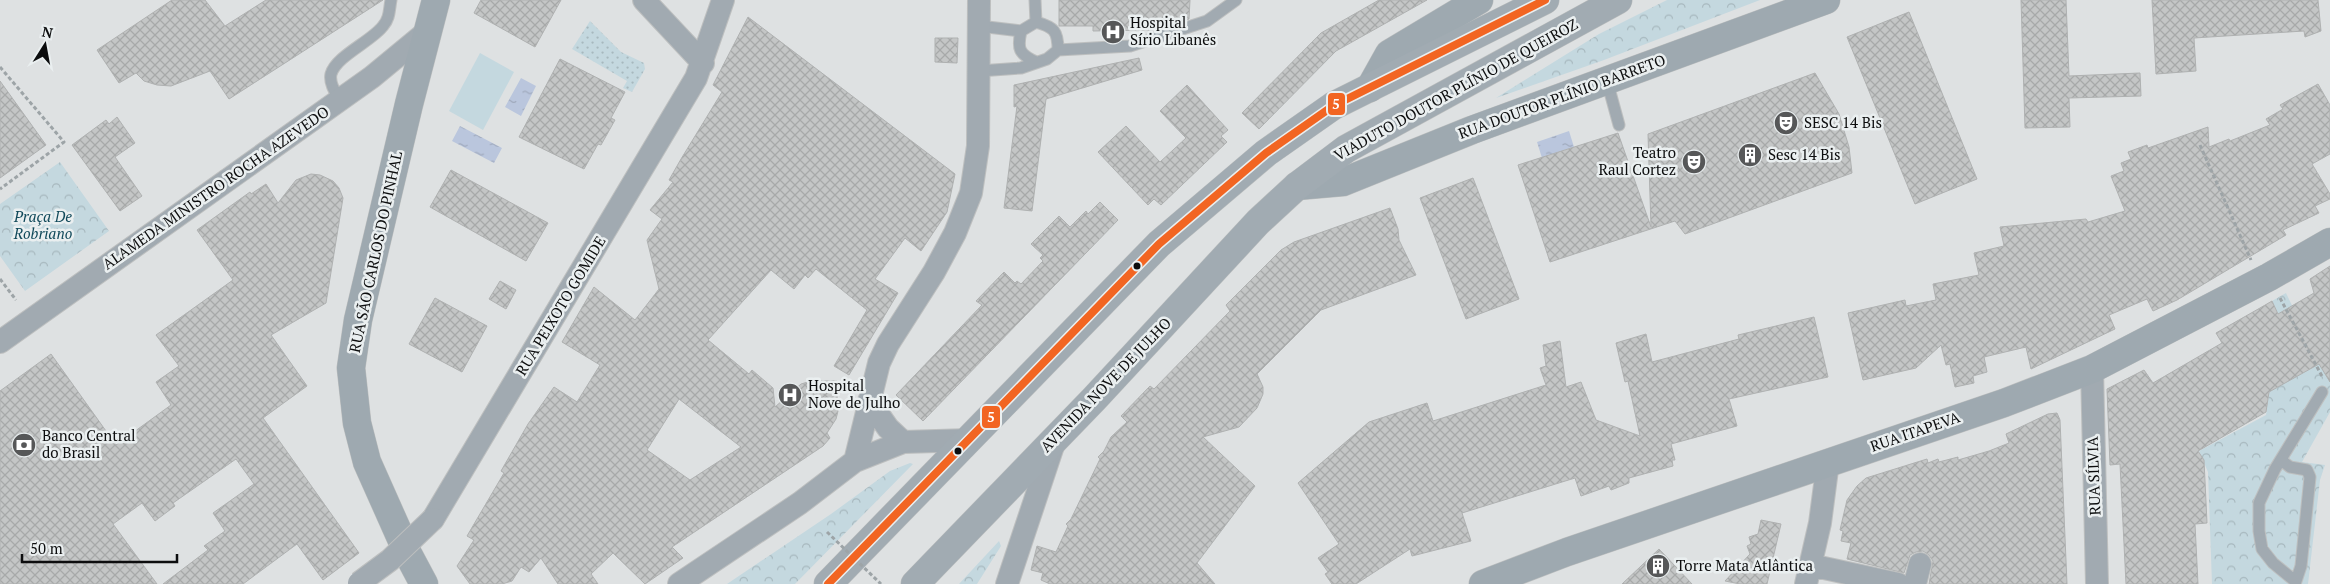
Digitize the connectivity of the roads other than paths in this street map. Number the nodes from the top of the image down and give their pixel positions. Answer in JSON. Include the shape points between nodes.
{"nodes":[{"id":1,"x":391,"y":0,"type":"edge"},
{"id":2,"x":436,"y":0,"type":"edge"},
{"id":3,"x":644,"y":0,"type":"edge"},
{"id":4,"x":723,"y":0,"type":"edge"},
{"id":5,"x":979,"y":0,"type":"edge"},
{"id":6,"x":1035,"y":0,"type":"edge"},
{"id":7,"x":1236,"y":0,"type":"edge"},
{"id":8,"x":1479,"y":0,"type":"edge"},
{"id":9,"x":1618,"y":0,"type":"edge"},
{"id":10,"x":1826,"y":0,"type":"edge"},
{"id":11,"x":1537,"y":4,"type":"edge"},
{"id":12,"x":1036,"y":22,"type":"junction"},
{"id":13,"x":979,"y":26,"type":"junction"},
{"id":14,"x":429,"y":30,"type":"junction"},
{"id":15,"x":1021,"y":31,"type":"junction"},
{"id":16,"x":1058,"y":50,"type":"junction"},
{"id":17,"x":1036,"y":62,"type":"junction"},
{"id":18,"x":703,"y":63,"type":"junction"},
{"id":19,"x":979,"y":71,"type":"junction"},
{"id":20,"x":1607,"y":81,"type":"junction"},
{"id":21,"x":1370,"y":88,"type":"junction"},
{"id":22,"x":340,"y":100,"type":"junction"},
{"id":23,"x":1619,"y":125,"type":"dead end"},
{"id":24,"x":1297,"y":186,"type":"junction"},
{"id":25,"x":2330,"y":242,"type":"edge"},
{"id":26,"x":0,"y":342,"type":"edge"},
{"id":27,"x":2092,"y":369,"type":"junction"},
{"id":28,"x":2322,"y":392,"type":"road end"},
{"id":29,"x":869,"y":401,"type":"junction"},
{"id":30,"x":1056,"y":437,"type":"junction"},
{"id":31,"x":970,"y":440,"type":"junction"},
{"id":32,"x":903,"y":442,"type":"junction"},
{"id":33,"x":2281,"y":460,"type":"junction"},
{"id":34,"x":855,"y":461,"type":"junction"},
{"id":35,"x":1828,"y":462,"type":"junction"},
{"id":36,"x":1808,"y":574,"type":"edge"},
{"id":37,"x":2294,"y":583,"type":"edge"},
{"id":38,"x":359,"y":584,"type":"edge"},
{"id":39,"x":424,"y":584,"type":"edge"},
{"id":40,"x":679,"y":584,"type":"edge"},
{"id":41,"x":828,"y":584,"type":"edge"},
{"id":42,"x":915,"y":584,"type":"edge"},
{"id":43,"x":1007,"y":584,"type":"edge"},
{"id":44,"x":1483,"y":584,"type":"edge"},
{"id":45,"x":1898,"y":584,"type":"edge"},
{"id":46,"x":2097,"y":584,"type":"edge"}],
"edges":[{"from":1,"to":22,"type":"lane","via":[[389,17],[382,28],[338,64],[332,74],[332,87]]},
{"from":2,"to":14,"type":"street","name":"RUA SÃO CARLOS DO PINHAL"},
{"from":3,"to":18,"type":"street"},
{"from":4,"to":18,"type":"street","name":"RUA PEIXOTO GOMIDE"},
{"from":5,"to":13,"type":"street"},
{"from":6,"to":12,"type":"lane"},
{"from":7,"to":16,"type":"lane","via":[[1207,22],[1130,46]]},
{"from":8,"to":21,"type":"street","via":[[1389,54]]},
{"from":9,"to":24,"type":"main road","name":"VIADUTO DOUTOR PLÍNIO DE QUEIROZ","via":[[1346,149]]},
{"from":10,"to":20,"type":"street","name":"RUA DOUTOR PLÍNIO BARRETO"},
{"from":11,"to":21,"type":"main road"},
{"from":12,"to":15,"type":"lane"},
{"from":12,"to":16,"type":"lane","via":[[1050,26],[1058,36]]},
{"from":13,"to":15,"type":"lane"},
{"from":13,"to":19,"type":"street"},
{"from":14,"to":22,"type":"street","name":"ALAMEDA MINISTRO ROCHA AZEVEDO"},
{"from":14,"to":39,"type":"street","name":"RUA SÃO CARLOS DO PINHAL","via":[[360,311],[351,368],[357,423],[367,462]]},
{"from":15,"to":17,"type":"lane","via":[[1018,44],[1024,56]]},
{"from":16,"to":17,"type":"lane","via":[[1047,59]]},
{"from":17,"to":19,"type":"lane","via":[[1021,68]]},
{"from":18,"to":38,"type":"street","name":"RUA PEIXOTO GOMIDE","bridge":true,"via":[[433,519]]},
{"from":19,"to":29,"type":"street","via":[[978,146],[971,193],[934,272],[888,344],[879,363]]},
{"from":20,"to":23,"type":"lane"},
{"from":20,"to":24,"type":"street","name":"RUA DOUTOR PLÍNIO BARRETO","via":[[1343,182]]},
{"from":21,"to":31,"type":"main road","via":[[1333,106],[1279,143],[1159,244]]},
{"from":22,"to":26,"type":"street","name":"ALAMEDA MINISTRO ROCHA AZEVEDO"},
{"from":24,"to":30,"type":"main road","name":"AVENIDA NOVE DE JULHO","via":[[1258,222],[1183,306]]},
{"from":25,"to":27,"type":"street","name":"RUA ITAPEVA","via":[[2261,270]]},
{"from":27,"to":35,"type":"street","name":"RUA ITAPEVA"},
{"from":27,"to":46,"type":"street","name":"RUA SÍLVIA"},
{"from":28,"to":33,"type":"lane"},
{"from":29,"to":32,"type":"street","via":[[888,428]]},
{"from":29,"to":34,"type":"street"},
{"from":30,"to":42,"type":"main road","name":"AVENIDA NOVE DE JULHO"},
{"from":30,"to":43,"type":"street"},
{"from":31,"to":32,"type":"street"},
{"from":31,"to":41,"type":"main road"},
{"from":32,"to":34,"type":"street"},
{"from":33,"to":37,"type":"lane","via":[[2259,503],[2258,531],[2262,549]]},
{"from":33,"to":37,"type":"lane","via":[[2290,467],[2307,470],[2310,477],[2301,566]]},
{"from":34,"to":40,"type":"street","via":[[800,503]]},
{"from":35,"to":36,"type":"street","via":[[1820,523]]},
{"from":35,"to":44,"type":"street","name":"RUA ITAPEVA"},
{"from":36,"to":45,"type":"street"}]}
